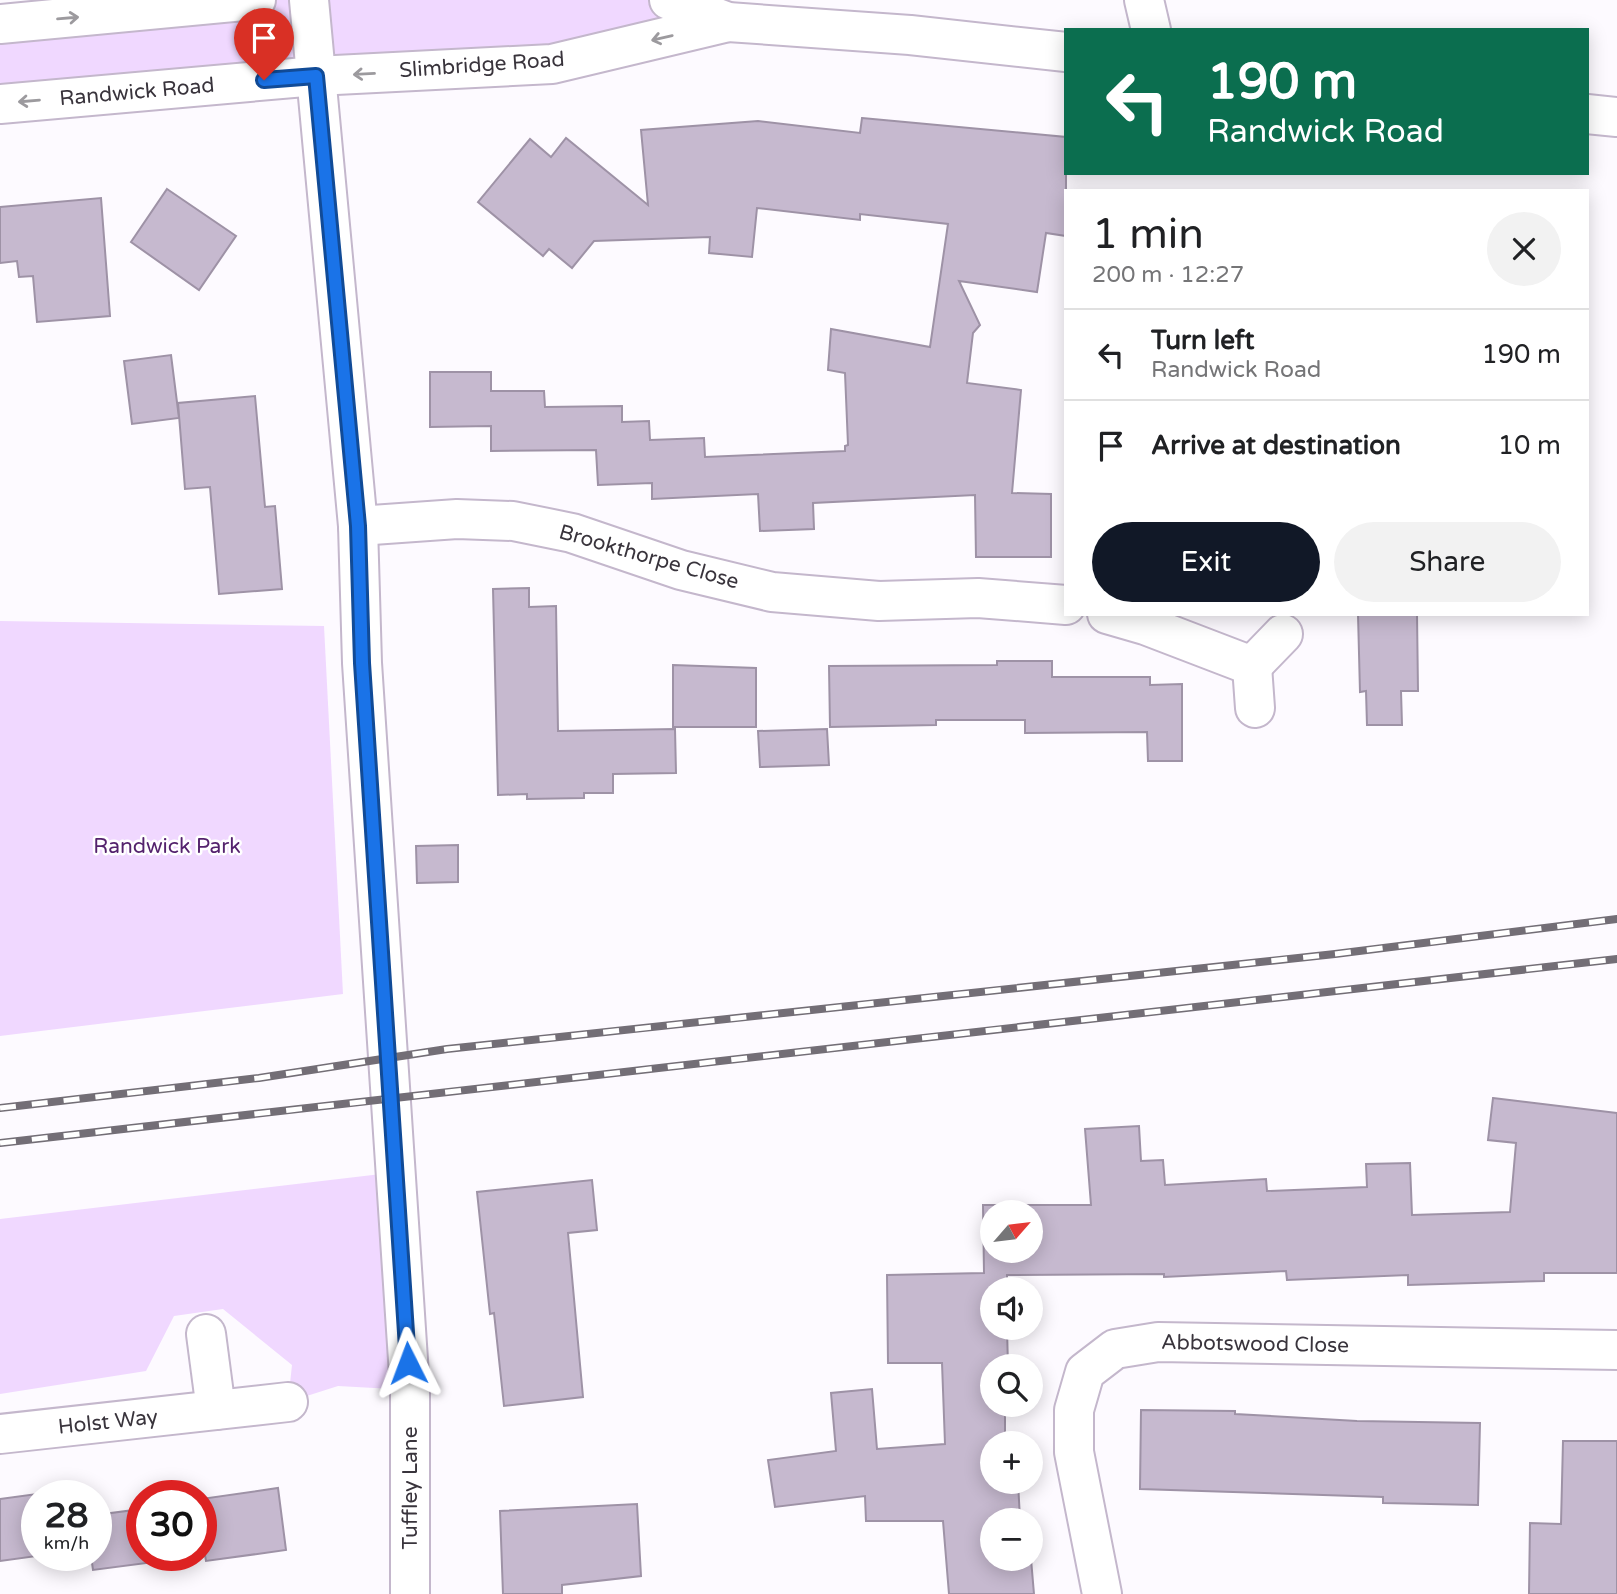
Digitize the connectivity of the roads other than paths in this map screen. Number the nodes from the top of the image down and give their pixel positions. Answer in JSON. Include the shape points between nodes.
{"nodes":[{"id":1,"x":256,"y":0,"type":"edge"},
{"id":2,"x":309,"y":0,"type":"edge"},
{"id":3,"x":669,"y":0,"type":"edge"},
{"id":4,"x":1144,"y":0,"type":"edge"},
{"id":5,"x":728,"y":22,"type":"junction"},
{"id":6,"x":0,"y":24,"type":"edge"},
{"id":7,"x":1151,"y":28,"type":"edge"},
{"id":8,"x":1064,"y":52,"type":"edge"},
{"id":9,"x":316,"y":76,"type":"junction"},
{"id":10,"x":0,"y":104,"type":"edge"},
{"id":11,"x":1589,"y":114,"type":"edge"},
{"id":12,"x":1617,"y":117,"type":"edge"},
{"id":13,"x":358,"y":526,"type":"junction"},
{"id":14,"x":1064,"y":605,"type":"edge"},
{"id":15,"x":1114,"y":616,"type":"edge"},
{"id":16,"x":1283,"y":634,"type":"dead end"},
{"id":17,"x":1251,"y":666,"type":"junction"},
{"id":18,"x":1255,"y":708,"type":"dead end"},
{"id":19,"x":206,"y":1334,"type":"dead end"},
{"id":20,"x":1617,"y":1350,"type":"edge"},
{"id":21,"x":288,"y":1402,"type":"dead end"},
{"id":22,"x":216,"y":1410,"type":"junction"},
{"id":23,"x":0,"y":1434,"type":"edge"},
{"id":24,"x":410,"y":1594,"type":"edge"},
{"id":25,"x":1102,"y":1594,"type":"edge"}],
"edges":[{"from":6,"to":1,"type":"street","one_way":true},
{"from":2,"to":9,"type":"street","name":"Tuffley Lane"},
{"from":3,"to":5,"type":"street","name":"Slimbridge Road"},
{"from":4,"to":7,"type":"street"},
{"from":5,"to":8,"type":"street","name":"Slimbridge Road"},
{"from":5,"to":9,"type":"street","name":"Slimbridge Road","one_way":true,"via":[[552,64]]},
{"from":9,"to":10,"type":"street","name":"Randwick Road","one_way":true},
{"from":9,"to":13,"type":"street","name":"Tuffley Lane"},
{"from":11,"to":12,"type":"street"},
{"from":13,"to":14,"type":"street","name":"Brookthorpe Close","via":[[457,519],[513,521],[572,533],[681,570],[772,592],[879,601],[978,598]]},
{"from":13,"to":24,"type":"street","name":"Tuffley Lane","via":[[362,663],[410,1390]]},
{"from":15,"to":17,"type":"street"},
{"from":16,"to":17,"type":"street"},
{"from":17,"to":18,"type":"street"},
{"from":19,"to":22,"type":"street"},
{"from":20,"to":25,"type":"street","name":"Abbotswood Close","via":[[1158,1342],[1115,1349],[1085,1372],[1074,1410],[1074,1452]]},
{"from":21,"to":22,"type":"street","name":"Holst Way"},
{"from":22,"to":23,"type":"street","name":"Holst Way"}]}
